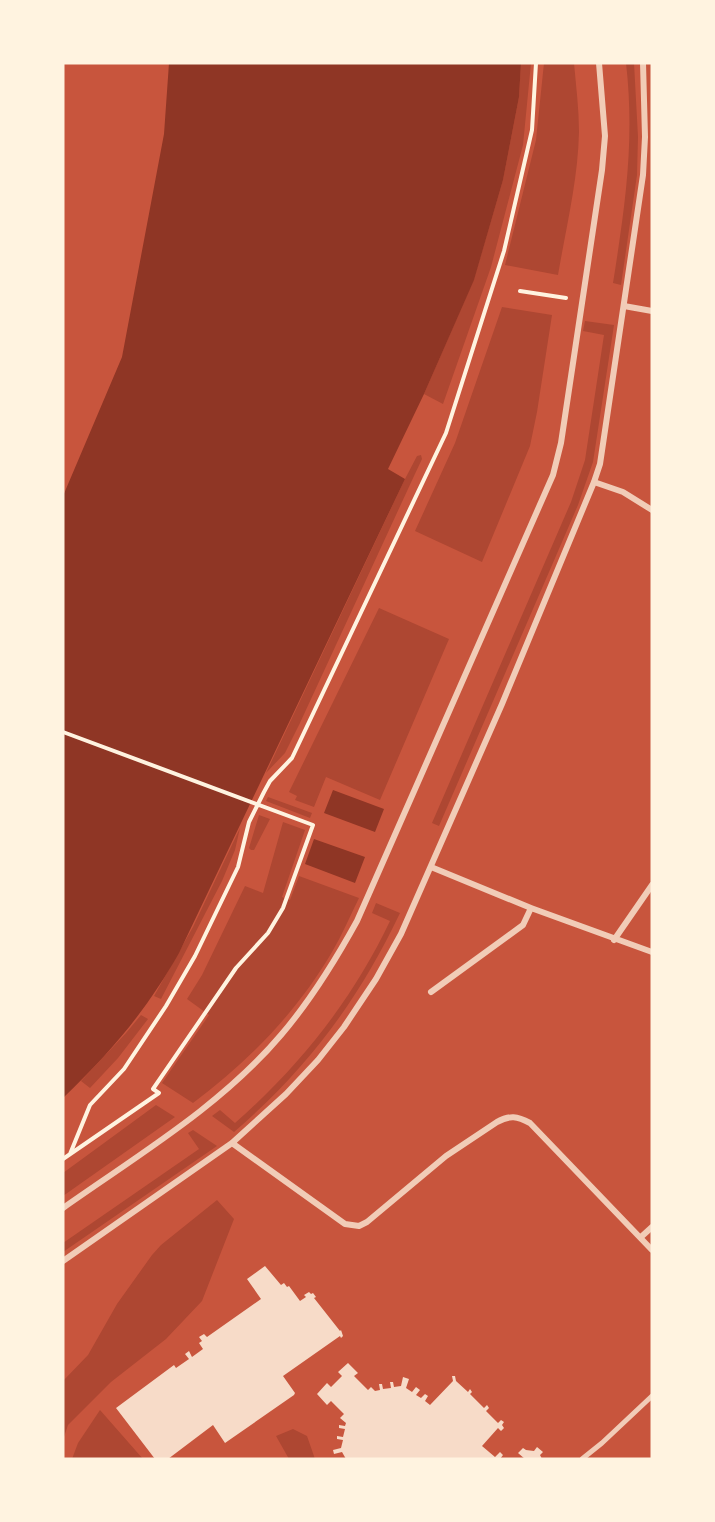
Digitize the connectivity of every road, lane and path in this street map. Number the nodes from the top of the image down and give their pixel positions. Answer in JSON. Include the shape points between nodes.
{"nodes":[{"id":1,"x":536,"y":63,"type":"edge"},
{"id":2,"x":599,"y":63,"type":"edge"},
{"id":3,"x":643,"y":63,"type":"edge"},
{"id":4,"x":520,"y":291,"type":"dead end"},
{"id":5,"x":582,"y":301,"type":"junction"},
{"id":6,"x":624,"y":306,"type":"junction"},
{"id":7,"x":652,"y":311,"type":"edge"},
{"id":8,"x":594,"y":482,"type":"junction"},
{"id":9,"x":652,"y":510,"type":"edge"},
{"id":10,"x":63,"y":732,"type":"edge"},
{"id":11,"x":431,"y":867,"type":"junction"},
{"id":12,"x":652,"y":885,"type":"edge"},
{"id":13,"x":531,"y":908,"type":"junction"},
{"id":14,"x":614,"y":940,"type":"junction"},
{"id":15,"x":652,"y":952,"type":"edge"},
{"id":16,"x":431,"y":992,"type":"dead end"},
{"id":17,"x":232,"y":1143,"type":"junction"},
{"id":18,"x":70,"y":1154,"type":"junction"},
{"id":19,"x":63,"y":1159,"type":"edge"},
{"id":20,"x":63,"y":1208,"type":"edge"},
{"id":21,"x":652,"y":1227,"type":"edge"},
{"id":22,"x":640,"y":1237,"type":"junction"},
{"id":23,"x":652,"y":1250,"type":"edge"},
{"id":24,"x":63,"y":1261,"type":"edge"},
{"id":25,"x":652,"y":1396,"type":"edge"},
{"id":26,"x":582,"y":1459,"type":"edge"}],
"edges":[{"from":1,"to":18,"type":"path","via":[[532,130],[504,252],[446,433],[292,758],[270,781],[249,822],[238,867],[195,956],[124,1069],[90,1105]]},
{"from":2,"to":5,"type":"street","via":[[602,170]]},
{"from":3,"to":6,"type":"street","via":[[643,175]]},
{"from":4,"to":5,"type":"path"},
{"from":5,"to":20,"type":"street","via":[[553,475],[383,864],[337,957],[308,1001],[241,1077]]},
{"from":6,"to":7,"type":"street"},
{"from":6,"to":8,"type":"street"},
{"from":8,"to":9,"type":"street","via":[[623,492]]},
{"from":8,"to":11,"type":"street"},
{"from":10,"to":18,"type":"path","via":[[313,825],[283,908],[268,933],[236,968],[153,1089],[159,1093]]},
{"from":11,"to":13,"type":"street"},
{"from":11,"to":17,"type":"street","via":[[401,934],[344,1027],[286,1094]]},
{"from":12,"to":14,"type":"street"},
{"from":13,"to":14,"type":"street"},
{"from":13,"to":16,"type":"street","via":[[523,925]]},
{"from":14,"to":15,"type":"street"},
{"from":17,"to":22,"type":"street","via":[[345,1224],[359,1226],[446,1156],[505,1117],[521,1118]]},
{"from":17,"to":24,"type":"street"},
{"from":18,"to":19,"type":"path"},
{"from":21,"to":22,"type":"street"},
{"from":22,"to":23,"type":"street"},
{"from":25,"to":26,"type":"street"}]}
